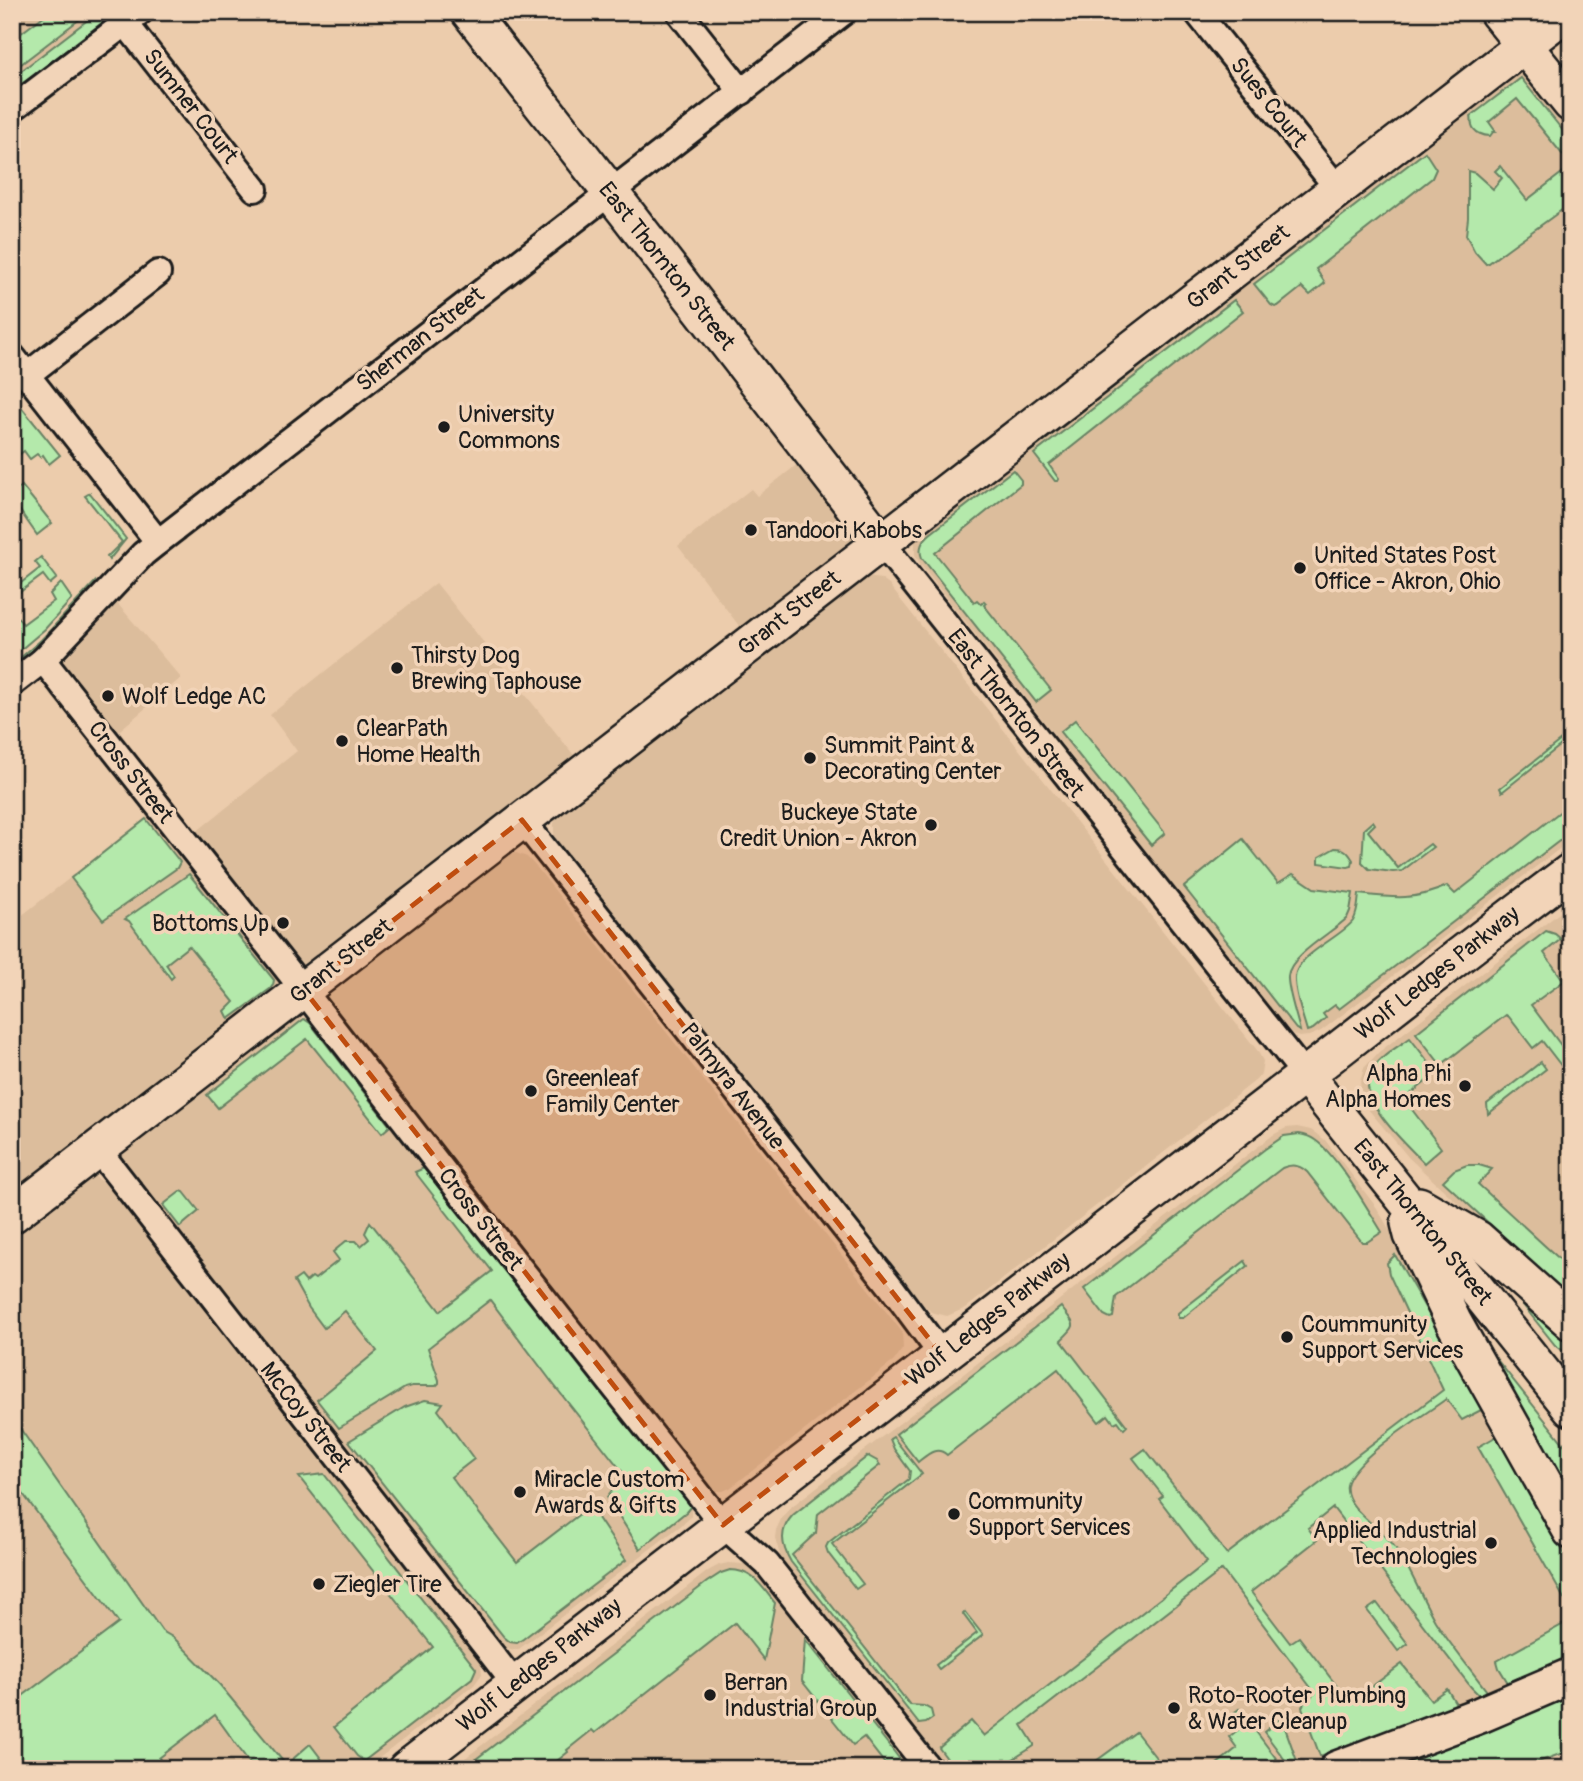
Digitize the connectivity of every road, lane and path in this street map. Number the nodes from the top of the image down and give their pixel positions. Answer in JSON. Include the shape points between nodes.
{"nodes":[{"id":1,"x":469,"y":12,"type":"edge"},
{"id":2,"x":679,"y":12,"type":"edge"},
{"id":3,"x":844,"y":12,"type":"edge"},
{"id":4,"x":1497,"y":12,"type":"edge"},
{"id":5,"x":1567,"y":12,"type":"edge"},
{"id":6,"x":1199,"y":15,"type":"dead end"},
{"id":7,"x":133,"y":18,"type":"edge"},
{"id":8,"x":1524,"y":46,"type":"junction"},
{"id":9,"x":742,"y":92,"type":"junction"},
{"id":10,"x":1571,"y":104,"type":"edge"},
{"id":11,"x":12,"y":108,"type":"edge"},
{"id":12,"x":256,"y":189,"type":"dead end"},
{"id":13,"x":1338,"y":189,"type":"junction"},
{"id":14,"x":611,"y":193,"type":"junction"},
{"id":15,"x":158,"y":273,"type":"dead end"},
{"id":16,"x":20,"y":366,"type":"edge"},
{"id":17,"x":158,"y":542,"type":"junction"},
{"id":18,"x":881,"y":542,"type":"junction"},
{"id":19,"x":43,"y":660,"type":"junction"},
{"id":20,"x":12,"y":684,"type":"edge"},
{"id":21,"x":522,"y":820,"type":"junction"},
{"id":22,"x":1571,"y":871,"type":"edge"},
{"id":23,"x":304,"y":990,"type":"junction"},
{"id":24,"x":1305,"y":1076,"type":"junction"},
{"id":25,"x":97,"y":1150,"type":"junction"},
{"id":26,"x":1403,"y":1196,"type":"junction"},
{"id":27,"x":12,"y":1215,"type":"edge"},
{"id":28,"x":1571,"y":1322,"type":"edge"},
{"id":29,"x":942,"y":1354,"type":"junction"},
{"id":30,"x":1568,"y":1405,"type":"edge"},
{"id":31,"x":723,"y":1525,"type":"junction"},
{"id":32,"x":1571,"y":1531,"type":"edge"},
{"id":33,"x":1571,"y":1676,"type":"edge"},
{"id":34,"x":515,"y":1684,"type":"junction"},
{"id":35,"x":406,"y":1769,"type":"edge"},
{"id":36,"x":929,"y":1769,"type":"edge"},
{"id":37,"x":1337,"y":1769,"type":"edge"}],
"edges":[{"from":1,"to":14,"type":"main road","name":"East Thornton Street"},
{"from":2,"to":9,"type":"street"},
{"from":3,"to":9,"type":"street","name":"Sherman Street"},
{"from":4,"to":8,"type":"main road"},
{"from":5,"to":8,"type":"main road","name":"Grant Street"},
{"from":6,"to":13,"type":"street","name":"Sues Court"},
{"from":7,"to":11,"type":"street"},
{"from":7,"to":12,"type":"street","name":"Sumner Court"},
{"from":8,"to":10,"type":"main road"},
{"from":8,"to":13,"type":"main road","name":"Grant Street"},
{"from":9,"to":14,"type":"street","name":"Sherman Street"},
{"from":13,"to":18,"type":"main road","name":"Grant Street"},
{"from":14,"to":17,"type":"street","name":"Sherman Street"},
{"from":14,"to":18,"type":"main road","name":"East Thornton Street"},
{"from":15,"to":16,"type":"street"},
{"from":16,"to":17,"type":"street"},
{"from":17,"to":19,"type":"street","name":"Sherman Street"},
{"from":18,"to":21,"type":"main road","name":"Grant Street"},
{"from":18,"to":24,"type":"street","name":"East Thornton Street"},
{"from":19,"to":20,"type":"street","name":"Sherman Street"},
{"from":19,"to":23,"type":"street","name":"Cross Street"},
{"from":21,"to":23,"type":"main road","name":"Grant Street"},
{"from":21,"to":29,"type":"street","name":"Palmyra Avenue"},
{"from":22,"to":24,"type":"main road","name":"Wolf Ledges Parkway"},
{"from":23,"to":25,"type":"main road","name":"Grant Street"},
{"from":23,"to":31,"type":"street","name":"Cross Street"},
{"from":24,"to":26,"type":"main road","name":"East Thornton Street"},
{"from":24,"to":29,"type":"main road","name":"Wolf Ledges Parkway"},
{"from":25,"to":27,"type":"main road","name":"Grant Street"},
{"from":25,"to":34,"type":"street","name":"McCoy Street"},
{"from":26,"to":28,"type":"main road","via":[[1479,1239]]},
{"from":26,"to":30,"type":"main road","name":"East Thornton Street"},
{"from":26,"to":32,"type":"main road","via":[[1412,1235],[1453,1321]]},
{"from":29,"to":31,"type":"main road","name":"Wolf Ledges Parkway"},
{"from":31,"to":34,"type":"main road","name":"Wolf Ledges Parkway"},
{"from":31,"to":36,"type":"street","name":"Cross Street","via":[[767,1564]]},
{"from":33,"to":37,"type":"main road"},
{"from":34,"to":35,"type":"main road","name":"Wolf Ledges Parkway"}]}
